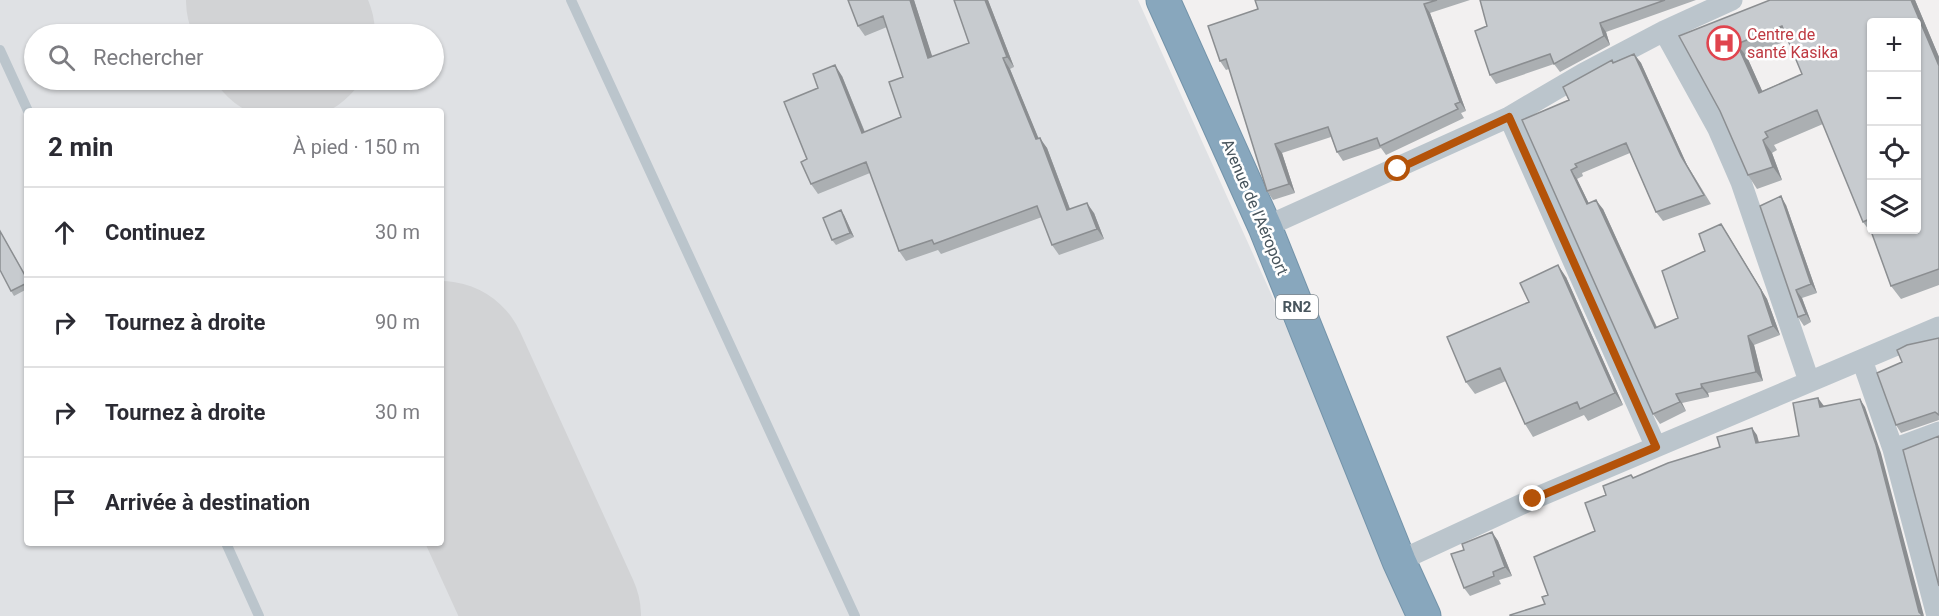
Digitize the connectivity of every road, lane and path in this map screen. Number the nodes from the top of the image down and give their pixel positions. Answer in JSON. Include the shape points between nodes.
{"nodes":[{"id":1,"x":571,"y":0,"type":"edge"},
{"id":2,"x":1163,"y":0,"type":"edge"},
{"id":3,"x":1732,"y":0,"type":"edge"},
{"id":4,"x":1664,"y":31,"type":"junction"},
{"id":5,"x":0,"y":50,"type":"edge"},
{"id":6,"x":27,"y":108,"type":"edge"},
{"id":7,"x":1509,"y":117,"type":"junction"},
{"id":8,"x":1265,"y":227,"type":"junction"},
{"id":9,"x":1939,"y":327,"type":"edge"},
{"id":10,"x":1862,"y":360,"type":"junction"},
{"id":11,"x":1809,"y":381,"type":"junction"},
{"id":12,"x":1939,"y":432,"type":"edge"},
{"id":13,"x":1656,"y":447,"type":"junction"},
{"id":14,"x":1893,"y":449,"type":"junction"},
{"id":15,"x":227,"y":546,"type":"edge"},
{"id":16,"x":1399,"y":561,"type":"junction"},
{"id":17,"x":258,"y":616,"type":"edge"},
{"id":18,"x":855,"y":616,"type":"edge"},
{"id":19,"x":1424,"y":616,"type":"edge"},
{"id":20,"x":1937,"y":616,"type":"edge"}],
"edges":[{"from":1,"to":18,"type":"lane"},
{"from":2,"to":8,"type":"highway","name":"Avenue de l'Aéroport","number":"RN2"},
{"from":3,"to":4,"type":"street"},
{"from":4,"to":7,"type":"street"},
{"from":4,"to":11,"type":"street","via":[[1718,129],[1742,182]]},
{"from":5,"to":6,"type":"lane"},
{"from":7,"to":8,"type":"street"},
{"from":7,"to":13,"type":"street"},
{"from":8,"to":16,"type":"highway","name":"Avenue de l'Aéroport","number":"RN2"},
{"from":9,"to":10,"type":"street"},
{"from":10,"to":11,"type":"street"},
{"from":10,"to":14,"type":"street"},
{"from":11,"to":13,"type":"street"},
{"from":12,"to":14,"type":"street"},
{"from":13,"to":16,"type":"street"},
{"from":14,"to":20,"type":"street"},
{"from":15,"to":17,"type":"lane"},
{"from":16,"to":19,"type":"highway","name":"Avenue de l'Aéroport","number":"RN2"}]}
